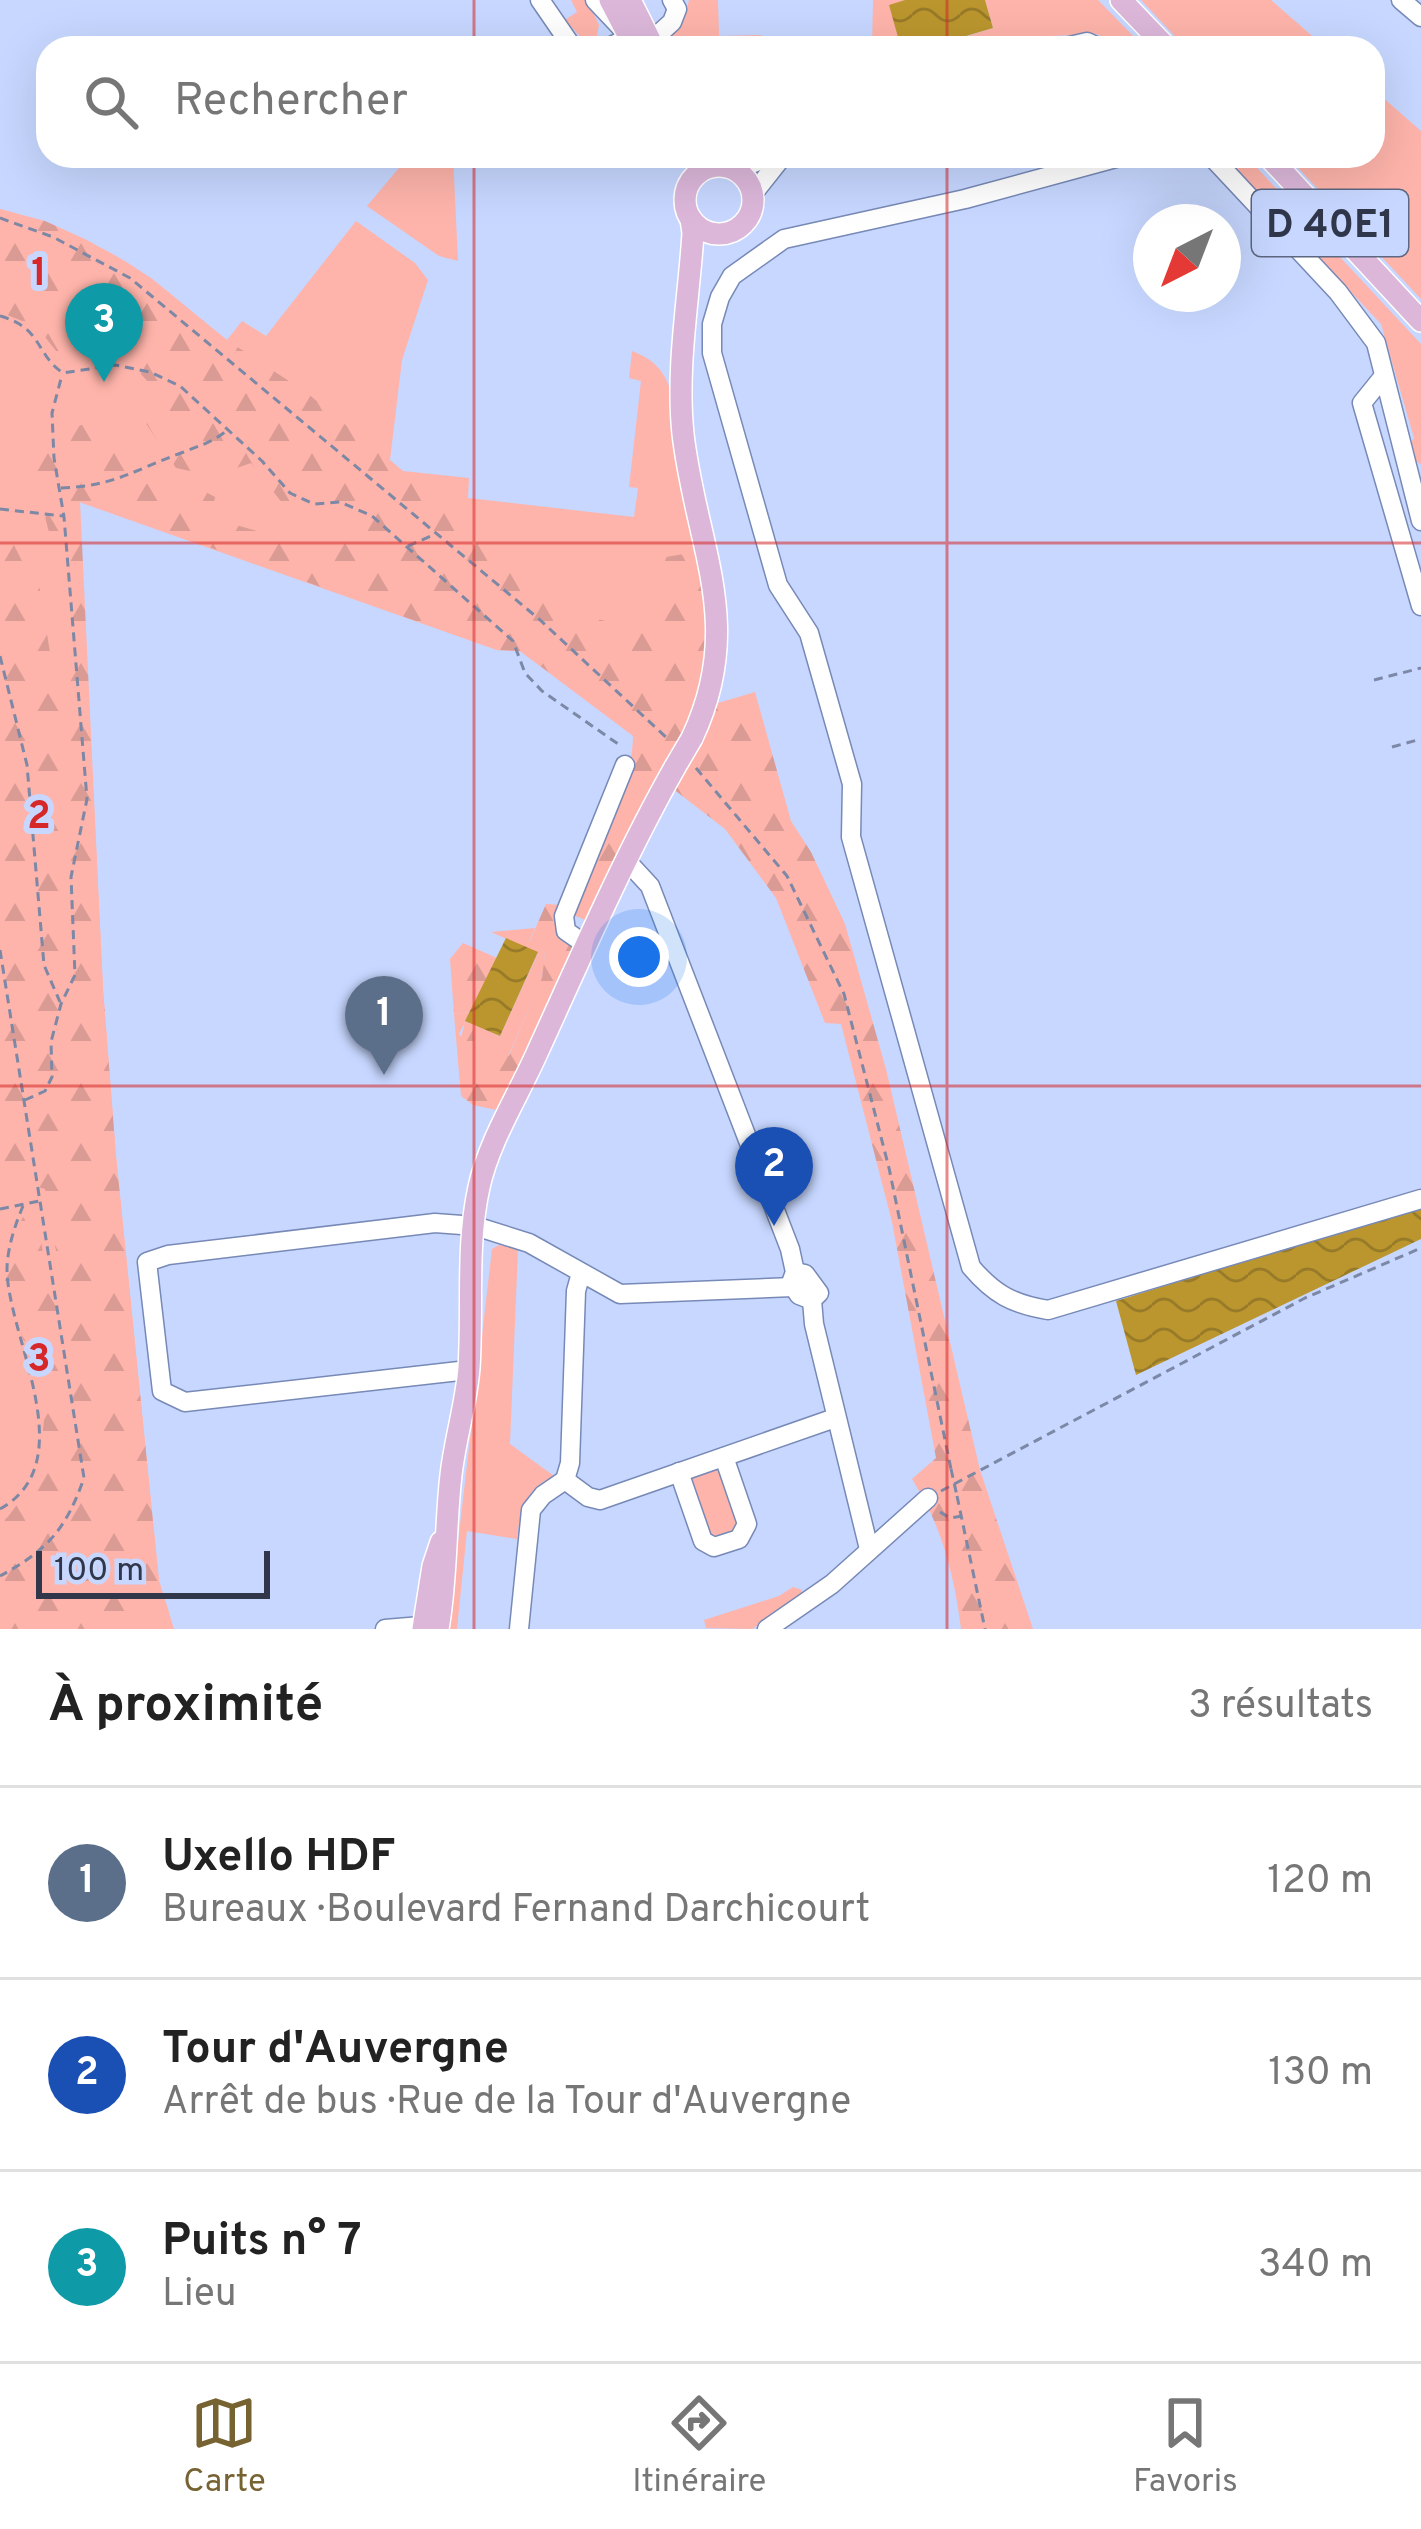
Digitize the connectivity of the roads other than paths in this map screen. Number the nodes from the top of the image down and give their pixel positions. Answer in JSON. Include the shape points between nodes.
{"nodes":[{"id":1,"x":540,"y":0,"type":"edge"},
{"id":2,"x":595,"y":0,"type":"edge"},
{"id":3,"x":615,"y":0,"type":"edge"},
{"id":4,"x":629,"y":0,"type":"edge"},
{"id":5,"x":669,"y":0,"type":"edge"},
{"id":6,"x":1121,"y":0,"type":"edge"},
{"id":7,"x":1401,"y":0,"type":"edge"},
{"id":8,"x":1421,"y":17,"type":"edge"},
{"id":9,"x":565,"y":36,"type":"edge"},
{"id":10,"x":637,"y":36,"type":"edge"},
{"id":11,"x":640,"y":36,"type":"edge"},
{"id":12,"x":641,"y":36,"type":"edge"},
{"id":13,"x":647,"y":36,"type":"edge"},
{"id":14,"x":1156,"y":36,"type":"edge"},
{"id":15,"x":687,"y":168,"type":"edge"},
{"id":16,"x":708,"y":168,"type":"edge"},
{"id":17,"x":729,"y":168,"type":"edge"},
{"id":18,"x":773,"y":168,"type":"edge"},
{"id":19,"x":1079,"y":168,"type":"edge"},
{"id":20,"x":1222,"y":168,"type":"edge"},
{"id":21,"x":1279,"y":168,"type":"edge"},
{"id":22,"x":688,"y":185,"type":"junction"},
{"id":23,"x":752,"y":195,"type":"junction"},
{"id":24,"x":691,"y":219,"type":"junction"},
{"id":25,"x":722,"y":234,"type":"junction"},
{"id":26,"x":690,"y":276,"type":"junction"},
{"id":27,"x":1421,"y":321,"type":"edge"},
{"id":28,"x":1383,"y":377,"type":"junction"},
{"id":29,"x":1421,"y":521,"type":"edge"},
{"id":30,"x":1421,"y":606,"type":"edge"},
{"id":31,"x":625,"y":765,"type":"dead end"},
{"id":32,"x":626,"y":860,"type":"junction"},
{"id":33,"x":586,"y":944,"type":"junction"},
{"id":34,"x":1421,"y":1199,"type":"edge"},
{"id":35,"x":475,"y":1226,"type":"junction"},
{"id":36,"x":580,"y":1273,"type":"junction"},
{"id":37,"x":794,"y":1279,"type":"junction"},
{"id":38,"x":461,"y":1370,"type":"junction"},
{"id":39,"x":835,"y":1418,"type":"junction"},
{"id":40,"x":724,"y":1457,"type":"junction"},
{"id":41,"x":679,"y":1472,"type":"junction"},
{"id":42,"x":565,"y":1480,"type":"junction"},
{"id":43,"x":928,"y":1498,"type":"road end"},
{"id":44,"x":869,"y":1549,"type":"junction"},
{"id":45,"x":431,"y":1627,"type":"edge"},
{"id":46,"x":385,"y":1629,"type":"edge"},
{"id":47,"x":519,"y":1629,"type":"edge"},
{"id":48,"x":767,"y":1629,"type":"edge"}],
"edges":[{"from":1,"to":9,"type":"street"},
{"from":2,"to":10,"type":"street"},
{"from":3,"to":11,"type":"main road"},
{"from":4,"to":12,"type":"main road"},
{"from":5,"to":13,"type":"street"},
{"from":6,"to":14,"type":"main road"},
{"from":7,"to":8,"type":"street"},
{"from":15,"to":22,"type":"main road"},
{"from":16,"to":22,"type":"main road"},
{"from":17,"to":23,"type":"main road"},
{"from":18,"to":23,"type":"street"},
{"from":19,"to":34,"type":"street","via":[[784,239],[732,276],[712,324],[712,353],[778,585],[809,633],[852,784],[851,837],[971,1267],[992,1292],[1048,1310]]},
{"from":20,"to":28,"type":"street","via":[[1338,292],[1376,343]]},
{"from":21,"to":27,"type":"main road","number":"D 40E1"},
{"from":22,"to":24,"type":"main road"},
{"from":23,"to":25,"type":"main road","via":[[746,220]]},
{"from":24,"to":25,"type":"main road"},
{"from":24,"to":26,"type":"main road"},
{"from":25,"to":26,"type":"main road"},
{"from":26,"to":32,"type":"main road","via":[[684,437],[719,639],[707,706]]},
{"from":28,"to":29,"type":"street"},
{"from":28,"to":30,"type":"street","via":[[1362,403]]},
{"from":31,"to":33,"type":"street","via":[[564,916],[566,931]]},
{"from":32,"to":33,"type":"main road"},
{"from":32,"to":37,"type":"street","via":[[647,879],[790,1249]]},
{"from":33,"to":35,"type":"main road","via":[[488,1160]]},
{"from":35,"to":36,"type":"street","via":[[540,1248]]},
{"from":35,"to":38,"type":"main road"},
{"from":35,"to":38,"type":"street","via":[[435,1222],[168,1255],[147,1262],[146,1270],[162,1391],[176,1400]]},
{"from":36,"to":37,"type":"street","via":[[626,1295]]},
{"from":36,"to":42,"type":"street"},
{"from":37,"to":39,"type":"street","via":[[812,1300]]},
{"from":38,"to":45,"type":"main road","via":[[450,1408],[453,1460]]},
{"from":39,"to":40,"type":"street"},
{"from":39,"to":44,"type":"street"},
{"from":40,"to":41,"type":"street"},
{"from":40,"to":41,"type":"street","via":[[748,1527],[727,1543],[701,1538]]},
{"from":41,"to":42,"type":"street","via":[[596,1501]]},
{"from":42,"to":47,"type":"street","via":[[532,1510]]},
{"from":43,"to":44,"type":"street"},
{"from":44,"to":48,"type":"street"},
{"from":45,"to":46,"type":"street"}]}
